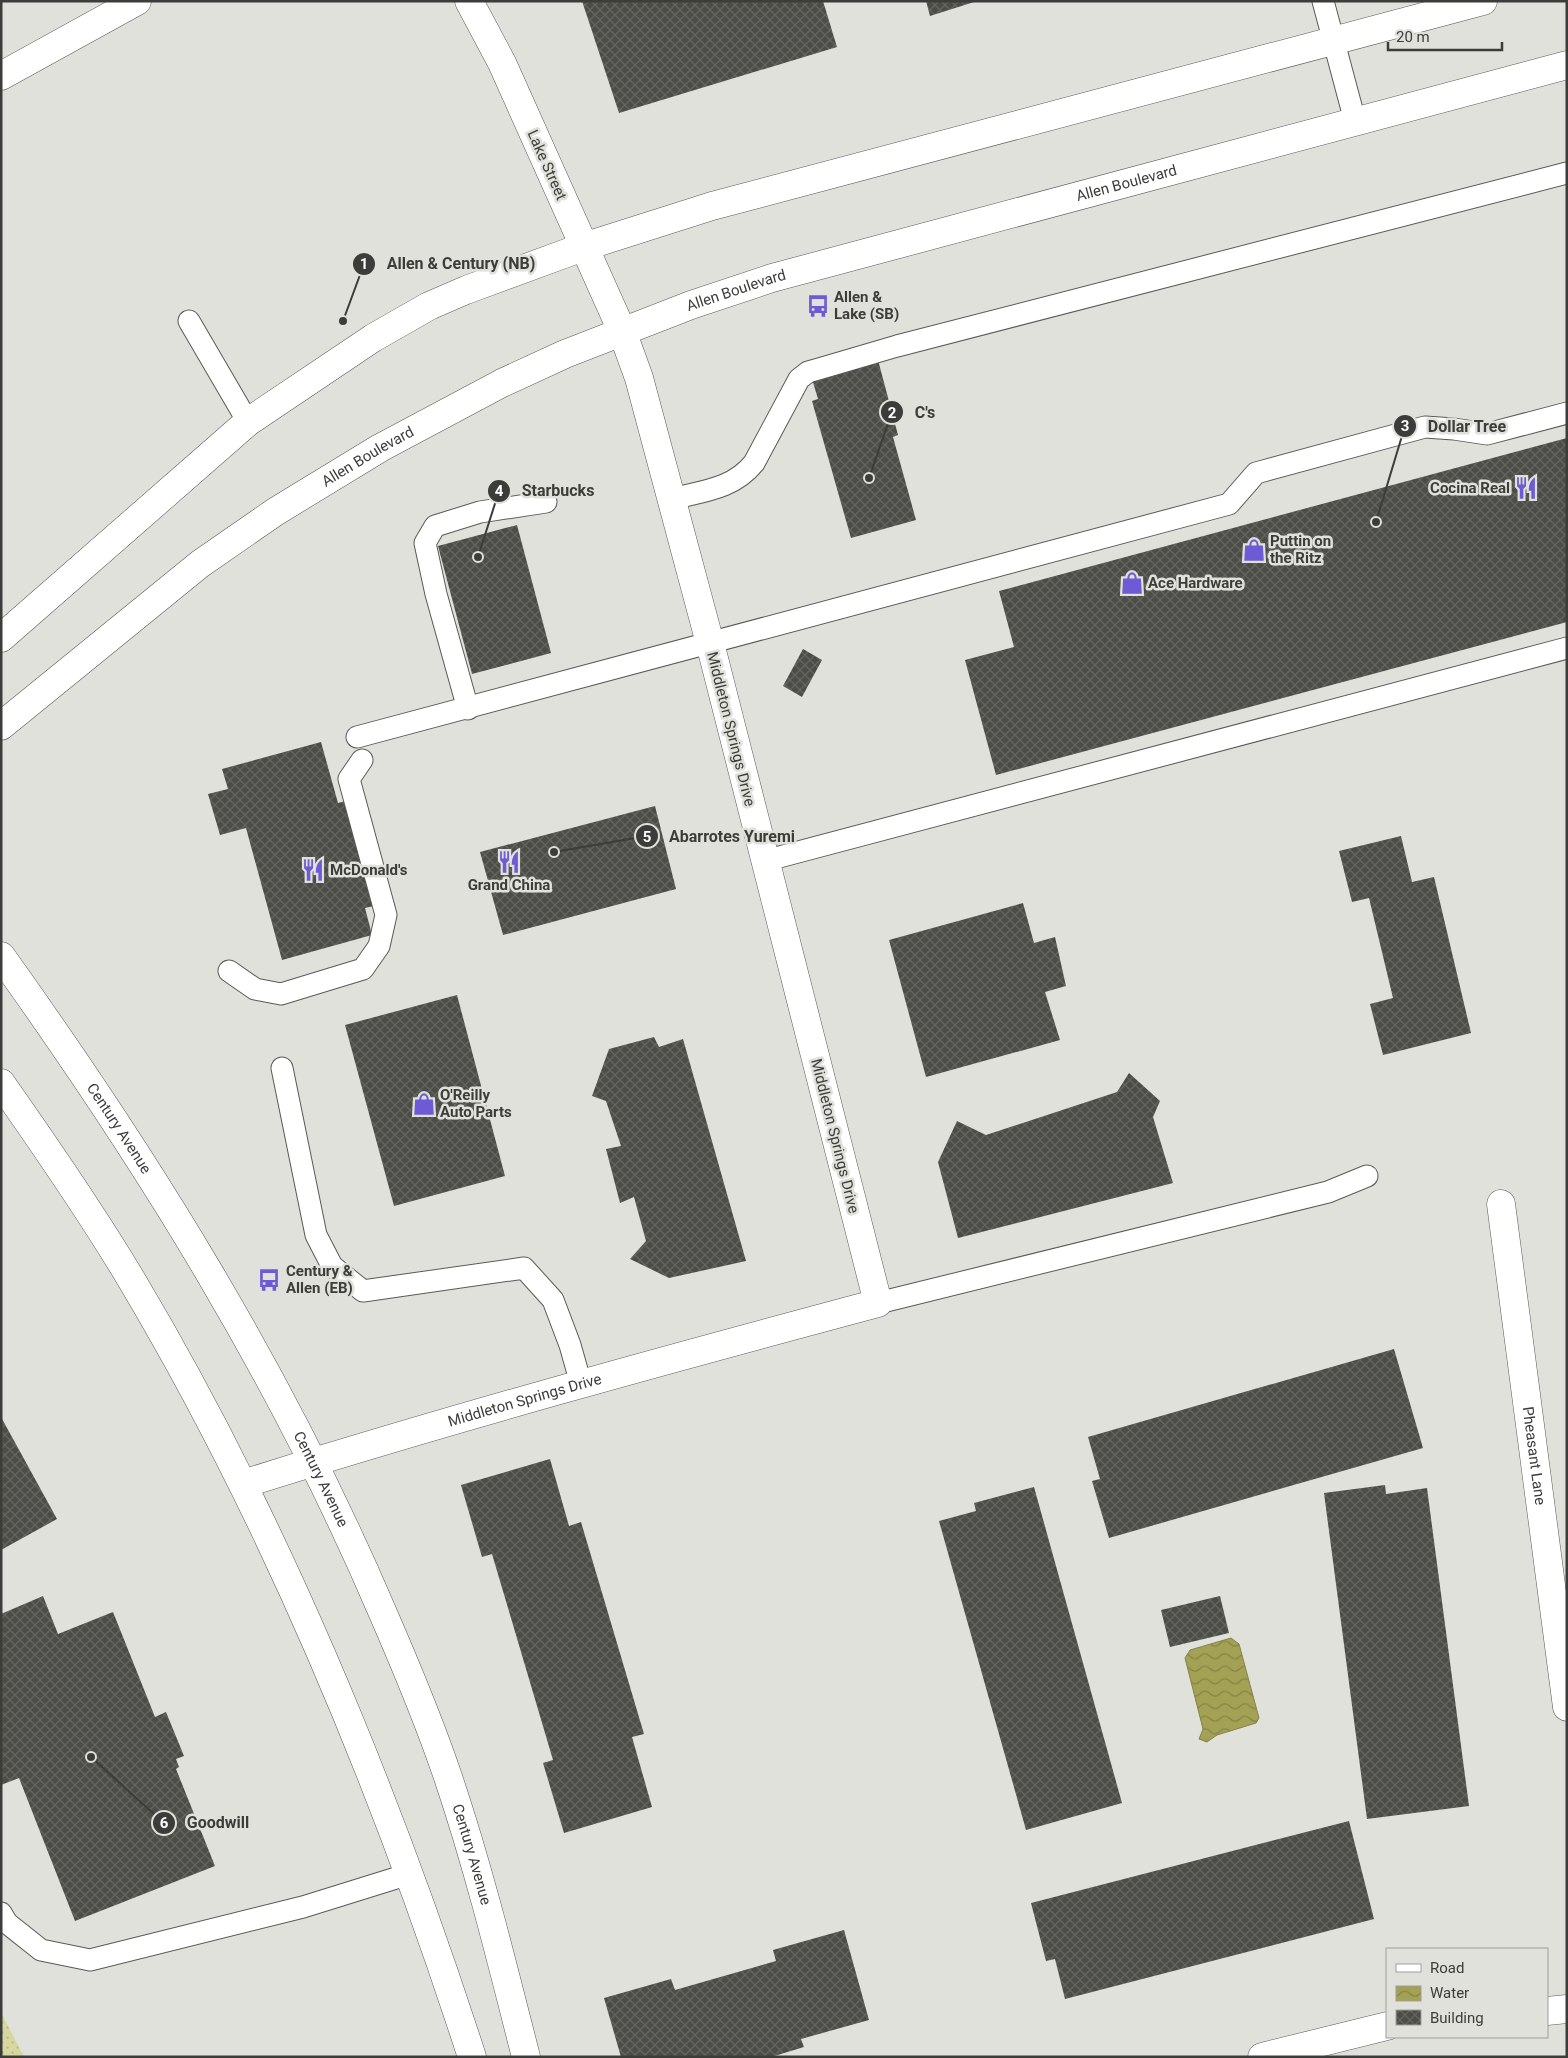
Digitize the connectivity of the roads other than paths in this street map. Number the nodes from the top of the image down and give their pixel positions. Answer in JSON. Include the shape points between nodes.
{"nodes":[{"id":1,"x":138,"y":1,"type":"edge"},
{"id":2,"x":469,"y":1,"type":"edge"},
{"id":3,"x":1323,"y":1,"type":"edge"},
{"id":4,"x":1483,"y":1,"type":"edge"},
{"id":5,"x":1334,"y":41,"type":"junction"},
{"id":6,"x":1567,"y":64,"type":"edge"},
{"id":7,"x":1,"y":76,"type":"edge"},
{"id":8,"x":1355,"y":121,"type":"junction"},
{"id":9,"x":1560,"y":174,"type":"edge"},
{"id":10,"x":583,"y":247,"type":"junction"},
{"id":11,"x":189,"y":321,"type":"dead end"},
{"id":12,"x":622,"y":331,"type":"junction"},
{"id":13,"x":1567,"y":413,"type":"edge"},
{"id":14,"x":248,"y":422,"type":"junction"},
{"id":15,"x":672,"y":499,"type":"junction"},
{"id":16,"x":546,"y":502,"type":"dead end"},
{"id":17,"x":35,"y":607,"type":"junction"},
{"id":18,"x":1,"y":622,"type":"edge"},
{"id":19,"x":1,"y":638,"type":"edge"},
{"id":20,"x":710,"y":643,"type":"junction"},
{"id":21,"x":1566,"y":650,"type":"edge"},
{"id":22,"x":468,"y":708,"type":"junction"},
{"id":23,"x":5,"y":726,"type":"edge"},
{"id":24,"x":357,"y":737,"type":"dead end"},
{"id":25,"x":362,"y":760,"type":"dead end"},
{"id":26,"x":764,"y":862,"type":"junction"},
{"id":27,"x":1,"y":956,"type":"edge"},
{"id":28,"x":229,"y":972,"type":"dead end"},
{"id":29,"x":282,"y":1068,"type":"dead end"},
{"id":30,"x":1,"y":1083,"type":"edge"},
{"id":31,"x":1367,"y":1176,"type":"dead end"},
{"id":32,"x":1501,"y":1204,"type":"dead end"},
{"id":33,"x":878,"y":1303,"type":"junction"},
{"id":34,"x":581,"y":1384,"type":"junction"},
{"id":35,"x":314,"y":1462,"type":"junction"},
{"id":36,"x":243,"y":1484,"type":"junction"},
{"id":37,"x":1563,"y":1648,"type":"edge"},
{"id":38,"x":1567,"y":1707,"type":"edge"},
{"id":39,"x":409,"y":1874,"type":"junction"},
{"id":40,"x":1,"y":1913,"type":"edge"},
{"id":41,"x":1567,"y":2009,"type":"edge"},
{"id":42,"x":1548,"y":2011,"type":"edge"},
{"id":43,"x":1386,"y":2026,"type":"edge"},
{"id":44,"x":472,"y":2057,"type":"edge"},
{"id":45,"x":526,"y":2057,"type":"edge"},
{"id":46,"x":1262,"y":2057,"type":"edge"}],
"edges":[{"from":1,"to":7,"type":"main road"},
{"from":2,"to":10,"type":"main road","name":"Lake Street","via":[[502,63]]},
{"from":3,"to":5,"type":"lane"},
{"from":4,"to":5,"type":"main road"},
{"from":5,"to":8,"type":"lane"},
{"from":5,"to":10,"type":"main road","via":[[712,206]]},
{"from":6,"to":8,"type":"main road","name":"Allen Boulevard"},
{"from":8,"to":12,"type":"main road","name":"Allen Boulevard","via":[[772,278]]},
{"from":9,"to":15,"type":"lane","via":[[808,372],[794,386],[754,463],[745,473],[726,486]]},
{"from":10,"to":12,"type":"main road","name":"Lake Street"},
{"from":10,"to":14,"type":"main road","via":[[429,306],[358,348]]},
{"from":11,"to":14,"type":"lane"},
{"from":12,"to":15,"type":"main road","name":"Middleton Springs Drive","via":[[639,378]]},
{"from":12,"to":23,"type":"main road","name":"Allen Boulevard","via":[[502,383],[325,480],[200,564]]},
{"from":13,"to":20,"type":"lane","via":[[1487,434],[1438,427],[1416,430],[1256,473],[1229,504]]},
{"from":14,"to":17,"type":"main road"},
{"from":15,"to":20,"type":"main road","name":"Middleton Springs Drive"},
{"from":16,"to":22,"type":"lane","via":[[480,512],[435,526],[425,543]]},
{"from":17,"to":18,"type":"main road"},
{"from":17,"to":19,"type":"main road"},
{"from":20,"to":22,"type":"lane"},
{"from":20,"to":26,"type":"main road","name":"Middleton Springs Drive"},
{"from":21,"to":26,"type":"lane"},
{"from":22,"to":24,"type":"lane"},
{"from":25,"to":28,"type":"lane","via":[[349,779],[386,915],[379,946],[363,969],[281,994],[255,989]]},
{"from":26,"to":33,"type":"main road","name":"Middleton Springs Drive"},
{"from":27,"to":35,"type":"main road","name":"Century Avenue","via":[[76,1061],[159,1187],[221,1290]]},
{"from":29,"to":34,"type":"lane","via":[[316,1235],[332,1266],[363,1291],[524,1268],[553,1300]]},
{"from":30,"to":36,"type":"main road","via":[[131,1279]]},
{"from":31,"to":33,"type":"lane","via":[[1328,1192]]},
{"from":32,"to":37,"type":"main road","name":"Pheasant Lane"},
{"from":33,"to":34,"type":"main road","name":"Middleton Springs Drive"},
{"from":34,"to":35,"type":"main road","name":"Middleton Springs Drive"},
{"from":35,"to":36,"type":"main road","name":"Middleton Springs Drive"},
{"from":35,"to":45,"type":"main road","name":"Century Avenue","via":[[407,1668],[447,1775],[486,1897]]},
{"from":36,"to":39,"type":"main road","via":[[314,1638]]},
{"from":37,"to":38,"type":"main road","name":"Pheasant Lane"},
{"from":39,"to":40,"type":"lane","via":[[303,1907],[90,1960],[42,1950],[7,1923]]},
{"from":39,"to":44,"type":"main road","via":[[441,1959]]},
{"from":41,"to":42,"type":"main road"},
{"from":43,"to":46,"type":"main road"}]}
